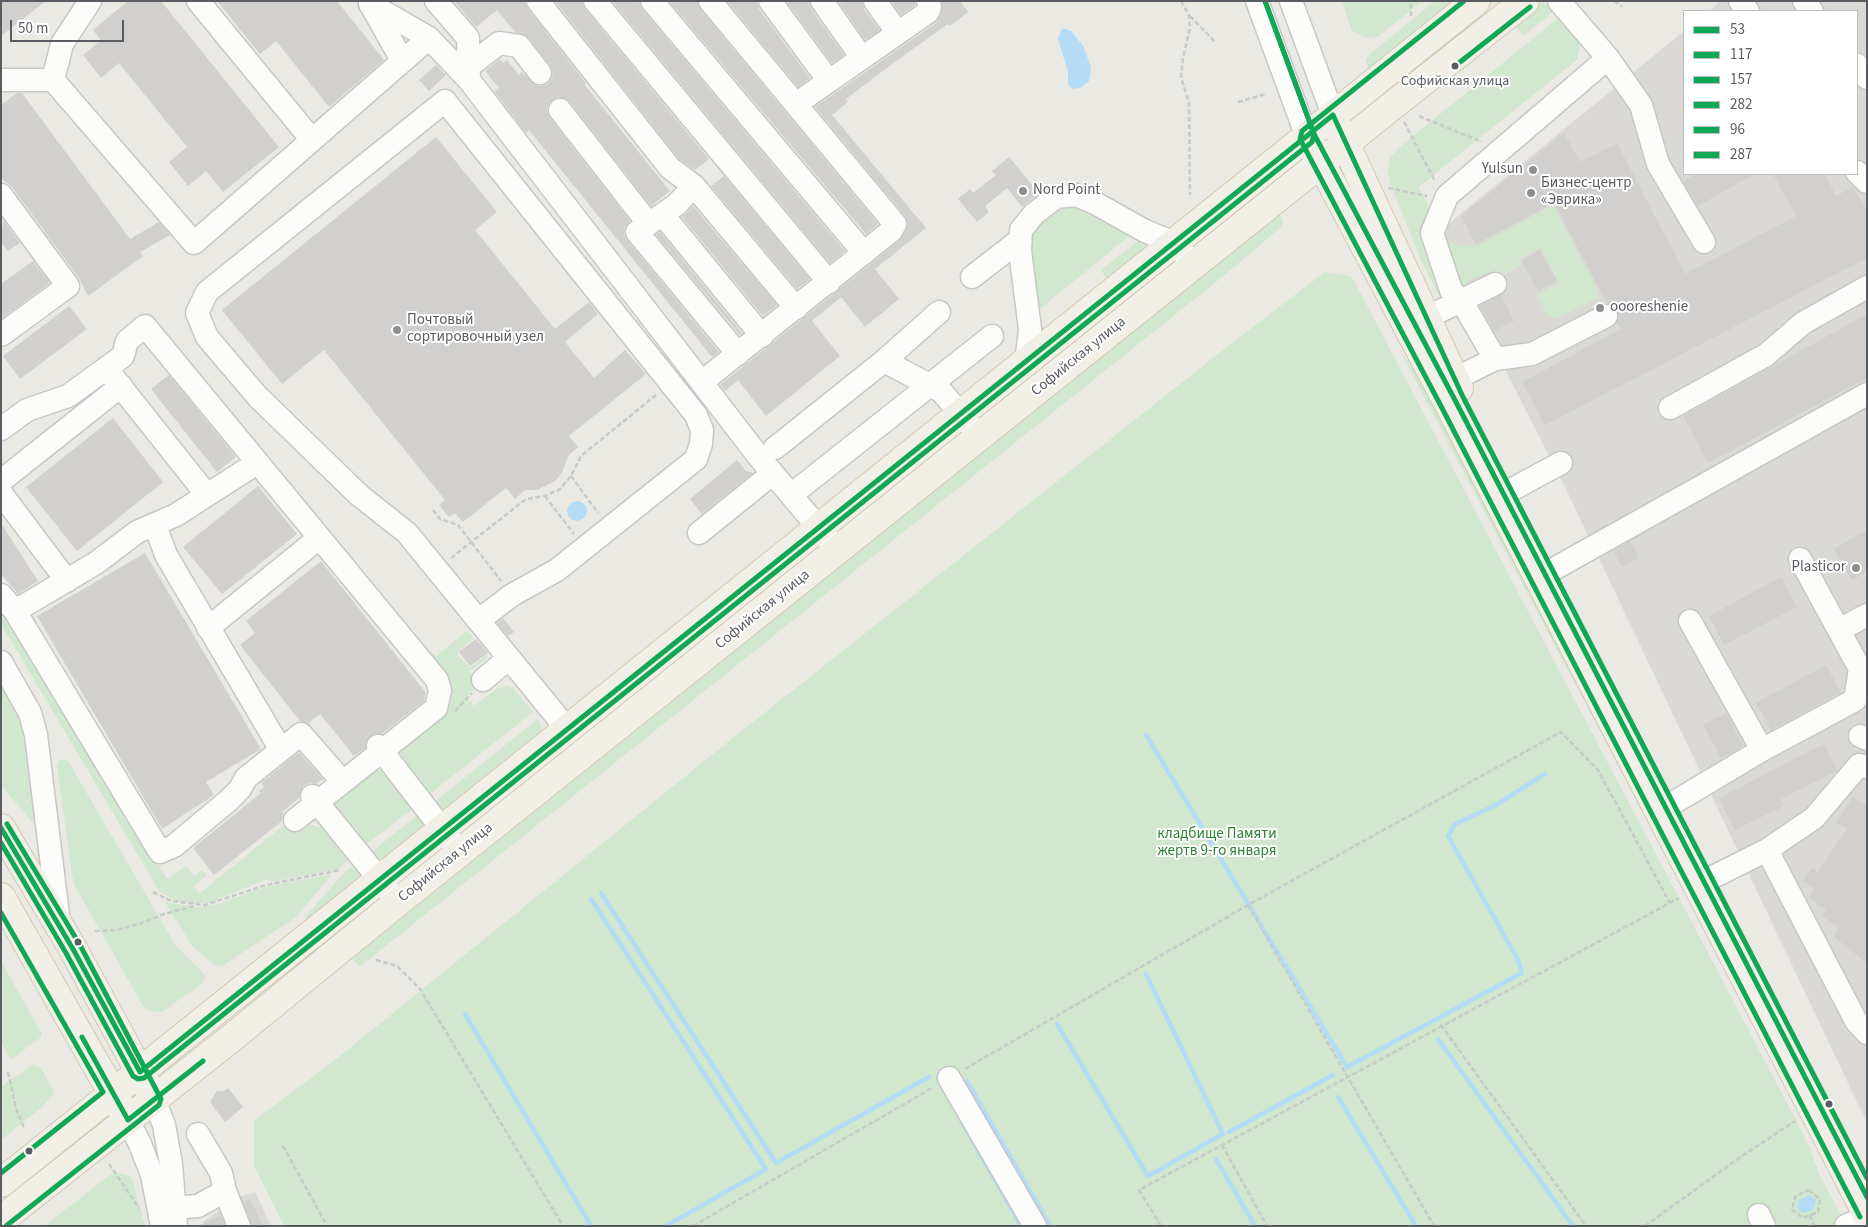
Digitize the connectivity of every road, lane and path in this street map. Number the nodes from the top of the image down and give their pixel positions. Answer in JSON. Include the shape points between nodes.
{"nodes":[{"id":1,"x":90,"y":1,"type":"edge"},
{"id":2,"x":198,"y":1,"type":"edge"},
{"id":3,"x":436,"y":1,"type":"edge"},
{"id":4,"x":538,"y":1,"type":"edge"},
{"id":5,"x":595,"y":1,"type":"edge"},
{"id":6,"x":652,"y":1,"type":"edge"},
{"id":7,"x":710,"y":1,"type":"edge"},
{"id":8,"x":770,"y":1,"type":"edge"},
{"id":9,"x":822,"y":1,"type":"edge"},
{"id":10,"x":875,"y":1,"type":"edge"},
{"id":11,"x":928,"y":1,"type":"edge"},
{"id":12,"x":1182,"y":1,"type":"edge"},
{"id":13,"x":1257,"y":1,"type":"edge"},
{"id":14,"x":1291,"y":1,"type":"edge"},
{"id":15,"x":1411,"y":1,"type":"edge"},
{"id":16,"x":1525,"y":1,"type":"edge"},
{"id":17,"x":1560,"y":1,"type":"edge"},
{"id":18,"x":1614,"y":1,"type":"edge"},
{"id":19,"x":369,"y":3,"type":"edge"},
{"id":20,"x":1472,"y":3,"type":"edge"},
{"id":21,"x":1622,"y":6,"type":"dead end"},
{"id":22,"x":1189,"y":15,"type":"junction"},
{"id":23,"x":1411,"y":16,"type":"dead end"},
{"id":24,"x":898,"y":33,"type":"junction"},
{"id":25,"x":429,"y":38,"type":"junction"},
{"id":26,"x":1216,"y":43,"type":"dead end"},
{"id":27,"x":862,"y":58,"type":"junction"},
{"id":28,"x":1608,"y":58,"type":"junction"},
{"id":29,"x":402,"y":60,"type":"junction"},
{"id":30,"x":1858,"y":67,"type":"edge"},
{"id":31,"x":468,"y":73,"type":"junction"},
{"id":32,"x":540,"y":73,"type":"dead end"},
{"id":33,"x":1867,"y":78,"type":"edge"},
{"id":34,"x":1,"y":80,"type":"edge"},
{"id":35,"x":54,"y":80,"type":"junction"},
{"id":36,"x":829,"y":81,"type":"junction"},
{"id":37,"x":1266,"y":94,"type":"dead end"},
{"id":38,"x":1238,"y":102,"type":"dead end"},
{"id":39,"x":796,"y":104,"type":"junction"},
{"id":40,"x":560,"y":110,"type":"dead end"},
{"id":41,"x":1333,"y":116,"type":"junction"},
{"id":42,"x":1419,"y":116,"type":"dead end"},
{"id":43,"x":1406,"y":126,"type":"dead end"},
{"id":44,"x":1307,"y":137,"type":"junction"},
{"id":45,"x":312,"y":140,"type":"junction"},
{"id":46,"x":1345,"y":144,"type":"junction"},
{"id":47,"x":1501,"y":150,"type":"junction"},
{"id":48,"x":1321,"y":164,"type":"junction"},
{"id":49,"x":1858,"y":173,"type":"edge"},
{"id":50,"x":1867,"y":182,"type":"edge"},
{"id":51,"x":694,"y":186,"type":"junction"},
{"id":52,"x":1384,"y":187,"type":"dead end"},
{"id":53,"x":1,"y":195,"type":"edge"},
{"id":54,"x":1190,"y":195,"type":"dead end"},
{"id":55,"x":1446,"y":198,"type":"junction"},
{"id":56,"x":656,"y":219,"type":"junction"},
{"id":57,"x":1020,"y":240,"type":"junction"},
{"id":58,"x":1704,"y":242,"type":"dead end"},
{"id":59,"x":1176,"y":243,"type":"junction"},
{"id":60,"x":864,"y":253,"type":"junction"},
{"id":61,"x":1194,"y":265,"type":"junction"},
{"id":62,"x":972,"y":278,"type":"dead end"},
{"id":63,"x":828,"y":282,"type":"junction"},
{"id":64,"x":1495,"y":284,"type":"dead end"},
{"id":65,"x":1867,"y":288,"type":"edge"},
{"id":66,"x":1460,"y":301,"type":"junction"},
{"id":67,"x":796,"y":308,"type":"junction"},
{"id":68,"x":939,"y":312,"type":"dead end"},
{"id":69,"x":1606,"y":316,"type":"dead end"},
{"id":70,"x":1428,"y":317,"type":"junction"},
{"id":71,"x":1,"y":335,"type":"edge"},
{"id":72,"x":762,"y":336,"type":"junction"},
{"id":73,"x":992,"y":336,"type":"dead end"},
{"id":74,"x":738,"y":354,"type":"junction"},
{"id":75,"x":1495,"y":359,"type":"junction"},
{"id":76,"x":884,"y":361,"type":"junction"},
{"id":77,"x":1026,"y":364,"type":"junction"},
{"id":78,"x":106,"y":368,"type":"junction"},
{"id":79,"x":1455,"y":380,"type":"junction"},
{"id":80,"x":702,"y":382,"type":"junction"},
{"id":81,"x":670,"y":384,"type":"junction"},
{"id":82,"x":121,"y":386,"type":"junction"},
{"id":83,"x":929,"y":386,"type":"junction"},
{"id":84,"x":1867,"y":394,"type":"edge"},
{"id":85,"x":1670,"y":408,"type":"dead end"},
{"id":86,"x":962,"y":415,"type":"junction"},
{"id":87,"x":1,"y":429,"type":"edge"},
{"id":88,"x":980,"y":437,"type":"junction"},
{"id":89,"x":775,"y":448,"type":"dead end"},
{"id":90,"x":257,"y":463,"type":"junction"},
{"id":91,"x":1561,"y":463,"type":"dead end"},
{"id":92,"x":772,"y":474,"type":"junction"},
{"id":93,"x":571,"y":476,"type":"junction"},
{"id":94,"x":1,"y":481,"type":"edge"},
{"id":95,"x":1511,"y":490,"type":"junction"},
{"id":96,"x":1,"y":493,"type":"edge"},
{"id":97,"x":207,"y":495,"type":"junction"},
{"id":98,"x":791,"y":495,"type":"junction"},
{"id":99,"x":545,"y":496,"type":"junction"},
{"id":100,"x":433,"y":510,"type":"dead end"},
{"id":101,"x":601,"y":516,"type":"dead end"},
{"id":102,"x":155,"y":526,"type":"junction"},
{"id":103,"x":819,"y":527,"type":"junction"},
{"id":104,"x":582,"y":531,"type":"dead end"},
{"id":105,"x":699,"y":533,"type":"dead end"},
{"id":106,"x":320,"y":538,"type":"junction"},
{"id":107,"x":472,"y":542,"type":"junction"},
{"id":108,"x":838,"y":551,"type":"junction"},
{"id":109,"x":1800,"y":559,"type":"dead end"},
{"id":110,"x":1552,"y":570,"type":"junction"},
{"id":111,"x":444,"y":577,"type":"junction"},
{"id":112,"x":67,"y":582,"type":"junction"},
{"id":113,"x":512,"y":595,"type":"junction"},
{"id":114,"x":8,"y":603,"type":"edge"},
{"id":115,"x":1867,"y":615,"type":"edge"},
{"id":116,"x":479,"y":620,"type":"junction"},
{"id":117,"x":1690,"y":622,"type":"dead end"},
{"id":118,"x":208,"y":628,"type":"junction"},
{"id":119,"x":1839,"y":630,"type":"junction"},
{"id":120,"x":509,"y":658,"type":"junction"},
{"id":121,"x":1,"y":662,"type":"edge"},
{"id":122,"x":482,"y":680,"type":"dead end"},
{"id":123,"x":567,"y":729,"type":"junction"},
{"id":124,"x":380,"y":749,"type":"junction"},
{"id":125,"x":281,"y":750,"type":"junction"},
{"id":126,"x":1762,"y":750,"type":"junction"},
{"id":127,"x":1867,"y":767,"type":"edge"},
{"id":128,"x":342,"y":781,"type":"junction"},
{"id":129,"x":314,"y":799,"type":"junction"},
{"id":130,"x":1673,"y":803,"type":"junction"},
{"id":131,"x":295,"y":820,"type":"dead end"},
{"id":132,"x":1,"y":828,"type":"edge"},
{"id":133,"x":442,"y":830,"type":"junction"},
{"id":134,"x":1767,"y":850,"type":"junction"},
{"id":135,"x":460,"y":852,"type":"junction"},
{"id":136,"x":340,"y":870,"type":"dead end"},
{"id":137,"x":380,"y":880,"type":"junction"},
{"id":138,"x":1695,"y":887,"type":"junction"},
{"id":139,"x":152,"y":892,"type":"dead end"},
{"id":140,"x":398,"y":902,"type":"junction"},
{"id":141,"x":1670,"y":903,"type":"junction"},
{"id":142,"x":196,"y":905,"type":"junction"},
{"id":143,"x":1248,"y":905,"type":"junction"},
{"id":144,"x":4,"y":908,"type":"edge"},
{"id":145,"x":59,"y":924,"type":"junction"},
{"id":146,"x":95,"y":931,"type":"dead end"},
{"id":147,"x":376,"y":960,"type":"dead end"},
{"id":148,"x":1442,"y":1025,"type":"junction"},
{"id":149,"x":1867,"y":1033,"type":"edge"},
{"id":150,"x":8,"y":1072,"type":"dead end"},
{"id":151,"x":140,"y":1072,"type":"junction"},
{"id":152,"x":1346,"y":1077,"type":"junction"},
{"id":153,"x":949,"y":1078,"type":"junction"},
{"id":154,"x":113,"y":1094,"type":"junction"},
{"id":155,"x":154,"y":1099,"type":"junction"},
{"id":156,"x":128,"y":1120,"type":"junction"},
{"id":157,"x":1796,"y":1120,"type":"dead end"},
{"id":158,"x":24,"y":1128,"type":"dead end"},
{"id":159,"x":198,"y":1134,"type":"dead end"},
{"id":160,"x":283,"y":1146,"type":"dead end"},
{"id":161,"x":1222,"y":1146,"type":"junction"},
{"id":162,"x":109,"y":1164,"type":"dead end"},
{"id":163,"x":1,"y":1182,"type":"edge"},
{"id":164,"x":224,"y":1191,"type":"junction"},
{"id":165,"x":1864,"y":1197,"type":"edge"},
{"id":166,"x":162,"y":1215,"type":"edge"},
{"id":167,"x":1810,"y":1215,"type":"junction"},
{"id":168,"x":1,"y":1220,"type":"edge"},
{"id":169,"x":239,"y":1226,"type":"edge"},
{"id":170,"x":326,"y":1226,"type":"edge"},
{"id":171,"x":562,"y":1226,"type":"edge"},
{"id":172,"x":693,"y":1226,"type":"edge"},
{"id":173,"x":1034,"y":1226,"type":"edge"},
{"id":174,"x":1161,"y":1226,"type":"edge"},
{"id":175,"x":1267,"y":1226,"type":"edge"},
{"id":176,"x":1434,"y":1226,"type":"edge"},
{"id":177,"x":1586,"y":1226,"type":"edge"},
{"id":178,"x":1645,"y":1226,"type":"edge"},
{"id":179,"x":1814,"y":1226,"type":"edge"},
{"id":180,"x":1846,"y":1226,"type":"edge"}],
"edges":[{"from":1,"to":35,"type":"street","via":[[62,44]]},
{"from":2,"to":45,"type":"street"},
{"from":3,"to":31,"type":"street","via":[[468,38]]},
{"from":4,"to":51,"type":"street","via":[[670,168]]},
{"from":5,"to":63,"type":"street"},
{"from":6,"to":60,"type":"street"},
{"from":7,"to":39,"type":"street"},
{"from":8,"to":36,"type":"street"},
{"from":9,"to":27,"type":"street"},
{"from":10,"to":24,"type":"street"},
{"from":11,"to":24,"type":"street","via":[[928,12]]},
{"from":12,"to":22,"type":"path"},
{"from":13,"to":44,"type":"street"},
{"from":14,"to":41,"type":"street"},
{"from":15,"to":23,"type":"path"},
{"from":16,"to":46,"type":"main road","name":"Софийская улица"},
{"from":17,"to":28,"type":"street"},
{"from":18,"to":21,"type":"path"},
{"from":19,"to":25,"type":"street"},
{"from":19,"to":29,"type":"street"},
{"from":20,"to":41,"type":"main road","name":"Софийская улица"},
{"from":22,"to":26,"type":"path"},
{"from":22,"to":54,"type":"path","via":[[1182,77],[1189,103]]},
{"from":24,"to":27,"type":"street"},
{"from":25,"to":29,"type":"street"},
{"from":25,"to":31,"type":"street"},
{"from":27,"to":36,"type":"street"},
{"from":28,"to":47,"type":"street"},
{"from":28,"to":58,"type":"street","via":[[1640,106],[1658,164]]},
{"from":29,"to":45,"type":"street"},
{"from":30,"to":33,"type":"street"},
{"from":31,"to":32,"type":"street","via":[[499,43],[519,46]]},
{"from":31,"to":80,"type":"street"},
{"from":34,"to":35,"type":"street"},
{"from":35,"to":45,"type":"street","via":[[194,243]]},
{"from":36,"to":39,"type":"street"},
{"from":37,"to":38,"type":"path"},
{"from":39,"to":60,"type":"street","via":[[895,224]]},
{"from":40,"to":56,"type":"street"},
{"from":41,"to":44,"type":"main road","name":"Софийская улица"},
{"from":41,"to":46,"type":"main road"},
{"from":42,"to":47,"type":"path"},
{"from":43,"to":55,"type":"path","via":[[1429,174]]},
{"from":44,"to":48,"type":"main road"},
{"from":44,"to":59,"type":"main road","name":"Софийская улица"},
{"from":46,"to":48,"type":"main road","name":"Софийская улица"},
{"from":46,"to":70,"type":"main road"},
{"from":47,"to":55,"type":"street"},
{"from":48,"to":61,"type":"main road","name":"Софийская улица"},
{"from":48,"to":138,"type":"main road","via":[[1458,423]]},
{"from":49,"to":50,"type":"street"},
{"from":51,"to":56,"type":"street"},
{"from":51,"to":67,"type":"street"},
{"from":52,"to":55,"type":"path"},
{"from":53,"to":71,"type":"street","via":[[68,286]]},
{"from":55,"to":66,"type":"street","via":[[1432,233],[1451,290]]},
{"from":56,"to":72,"type":"street"},
{"from":56,"to":74,"type":"street","via":[[637,232]]},
{"from":57,"to":59,"type":"street","via":[[1021,230],[1034,214],[1056,197],[1076,195]]},
{"from":57,"to":62,"type":"street"},
{"from":57,"to":77,"type":"street","via":[[1030,329]]},
{"from":59,"to":61,"type":"street"},
{"from":59,"to":77,"type":"main road","name":"Софийская улица"},
{"from":60,"to":63,"type":"street"},
{"from":61,"to":88,"type":"main road","name":"Софийская улица"},
{"from":63,"to":67,"type":"street"},
{"from":64,"to":66,"type":"street"},
{"from":65,"to":85,"type":"street","via":[[1803,323],[1766,355]]},
{"from":66,"to":70,"type":"street"},
{"from":66,"to":75,"type":"street"},
{"from":67,"to":72,"type":"street"},
{"from":68,"to":76,"type":"street"},
{"from":69,"to":75,"type":"street","via":[[1532,354]]},
{"from":70,"to":79,"type":"main road"},
{"from":72,"to":74,"type":"street"},
{"from":73,"to":83,"type":"street"},
{"from":74,"to":80,"type":"street"},
{"from":75,"to":79,"type":"street"},
{"from":76,"to":83,"type":"street"},
{"from":76,"to":89,"type":"street"},
{"from":77,"to":86,"type":"main road","name":"Софийская улица"},
{"from":78,"to":82,"type":"street"},
{"from":78,"to":87,"type":"street","via":[[68,396],[27,410]]},
{"from":78,"to":90,"type":"street","via":[[123,356],[127,341],[145,326]]},
{"from":79,"to":95,"type":"main road"},
{"from":80,"to":92,"type":"street"},
{"from":81,"to":93,"type":"path","via":[[580,456]]},
{"from":81,"to":111,"type":"street","via":[[446,101],[208,292],[197,313],[207,337],[258,397],[359,495],[407,532]]},
{"from":81,"to":113,"type":"street","via":[[696,415],[702,430],[696,459],[557,570]]},
{"from":82,"to":94,"type":"street"},
{"from":82,"to":97,"type":"street"},
{"from":83,"to":86,"type":"street","via":[[941,391]]},
{"from":83,"to":98,"type":"street"},
{"from":84,"to":110,"type":"street"},
{"from":86,"to":88,"type":"street"},
{"from":86,"to":103,"type":"main road","name":"Софийская улица"},
{"from":88,"to":108,"type":"main road","name":"Софийская улица"},
{"from":90,"to":97,"type":"street"},
{"from":90,"to":106,"type":"street"},
{"from":91,"to":95,"type":"street"},
{"from":92,"to":98,"type":"street"},
{"from":92,"to":105,"type":"street"},
{"from":93,"to":99,"type":"path","via":[[560,489]]},
{"from":93,"to":101,"type":"path"},
{"from":95,"to":110,"type":"main road"},
{"from":96,"to":112,"type":"street"},
{"from":97,"to":102,"type":"street"},
{"from":98,"to":103,"type":"street"},
{"from":99,"to":104,"type":"path","via":[[575,536]]},
{"from":99,"to":107,"type":"path","via":[[526,499]]},
{"from":100,"to":107,"type":"path","via":[[440,519],[458,525]]},
{"from":102,"to":112,"type":"street","via":[[137,532]]},
{"from":102,"to":118,"type":"street","via":[[166,555]]},
{"from":103,"to":108,"type":"street"},
{"from":103,"to":123,"type":"main road","name":"Софийская улица"},
{"from":106,"to":118,"type":"street"},
{"from":106,"to":124,"type":"street","via":[[437,680],[440,691],[436,708]]},
{"from":107,"to":111,"type":"path","via":[[446,562]]},
{"from":107,"to":113,"type":"path"},
{"from":108,"to":135,"type":"main road","name":"Софийская улица"},
{"from":109,"to":119,"type":"street"},
{"from":110,"to":130,"type":"main road"},
{"from":111,"to":116,"type":"street"},
{"from":112,"to":114,"type":"street"},
{"from":113,"to":116,"type":"street"},
{"from":114,"to":125,"type":"street","via":[[160,852],[174,846],[229,800],[246,778]]},
{"from":115,"to":119,"type":"street"},
{"from":116,"to":120,"type":"street"},
{"from":117,"to":126,"type":"street"},
{"from":118,"to":125,"type":"street"},
{"from":119,"to":126,"type":"street","via":[[1860,669],[1855,700]]},
{"from":120,"to":122,"type":"street"},
{"from":120,"to":123,"type":"street"},
{"from":121,"to":145,"type":"street","via":[[30,713],[36,735]]},
{"from":123,"to":133,"type":"main road","name":"Софийская улица"},
{"from":124,"to":128,"type":"street"},
{"from":124,"to":133,"type":"street"},
{"from":125,"to":128,"type":"street","via":[[301,734]]},
{"from":126,"to":130,"type":"street"},
{"from":127,"to":134,"type":"street","via":[[1859,765],[1814,818]]},
{"from":128,"to":129,"type":"street"},
{"from":129,"to":131,"type":"street"},
{"from":129,"to":137,"type":"street"},
{"from":130,"to":138,"type":"main road"},
{"from":132,"to":145,"type":"main road"},
{"from":133,"to":135,"type":"street"},
{"from":133,"to":137,"type":"main road","name":"Софийская улица"},
{"from":134,"to":138,"type":"street"},
{"from":134,"to":149,"type":"street","via":[[1856,1021]]},
{"from":135,"to":140,"type":"main road","name":"Софийская улица"},
{"from":136,"to":142,"type":"path","via":[[266,884],[212,903]]},
{"from":137,"to":140,"type":"street"},
{"from":137,"to":151,"type":"main road","name":"Софийская улица"},
{"from":138,"to":141,"type":"path"},
{"from":138,"to":165,"type":"main road"},
{"from":139,"to":142,"type":"path","via":[[171,901]]},
{"from":140,"to":155,"type":"main road","name":"Софийская улица"},
{"from":141,"to":143,"type":"path","via":[[1598,770],[1561,732]]},
{"from":141,"to":148,"type":"path"},
{"from":142,"to":146,"type":"path","via":[[117,930]]},
{"from":143,"to":152,"type":"path"},
{"from":143,"to":153,"type":"path"},
{"from":144,"to":154,"type":"main road"},
{"from":145,"to":151,"type":"main road"},
{"from":147,"to":171,"type":"path","via":[[396,966],[420,989]]},
{"from":148,"to":152,"type":"path"},
{"from":148,"to":177,"type":"path"},
{"from":150,"to":158,"type":"path"},
{"from":151,"to":154,"type":"main road","name":"Софийская улица"},
{"from":151,"to":155,"type":"main road"},
{"from":152,"to":161,"type":"path"},
{"from":152,"to":176,"type":"path"},
{"from":153,"to":172,"type":"path"},
{"from":153,"to":173,"type":"street"},
{"from":154,"to":156,"type":"main road"},
{"from":154,"to":163,"type":"main road","name":"Софийская улица"},
{"from":155,"to":156,"type":"main road","name":"Софийская улица"},
{"from":155,"to":166,"type":"street","via":[[164,1125],[171,1164]]},
{"from":156,"to":166,"type":"street","via":[[152,1175]]},
{"from":156,"to":168,"type":"main road","name":"Софийская улица"},
{"from":157,"to":178,"type":"path"},
{"from":159,"to":164,"type":"street","via":[[220,1173]]},
{"from":160,"to":170,"type":"path"},
{"from":161,"to":174,"type":"path","via":[[1140,1190]]},
{"from":161,"to":175,"type":"path"},
{"from":162,"to":166,"type":"path"},
{"from":164,"to":166,"type":"street","via":[[198,1206]]},
{"from":164,"to":169,"type":"street"},
{"from":165,"to":180,"type":"street"},
{"from":167,"to":167,"type":"path","via":[[1803,1218],[1792,1210],[1795,1197],[1809,1190],[1820,1198],[1818,1212]]},
{"from":167,"to":179,"type":"path"}]}
